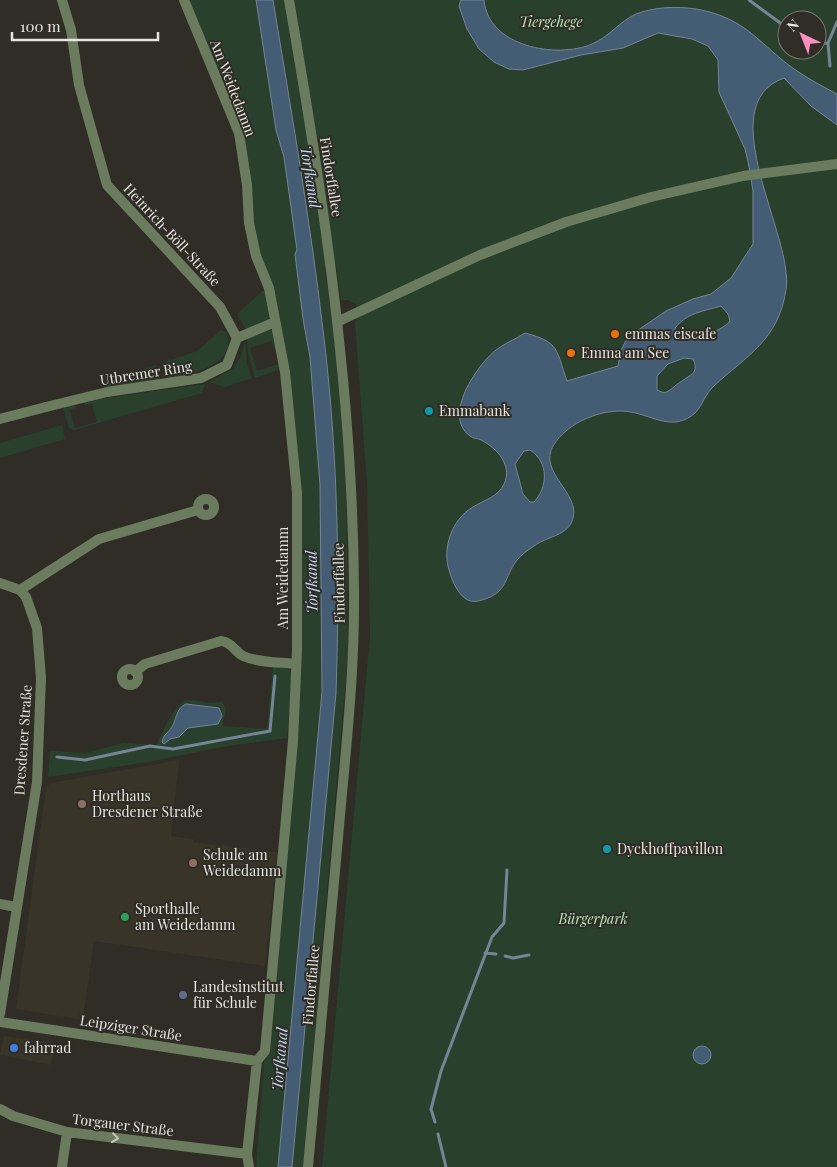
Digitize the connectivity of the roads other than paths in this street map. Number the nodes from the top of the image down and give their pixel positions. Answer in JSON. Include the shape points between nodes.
{"nodes":[{"id":1,"x":62,"y":0,"type":"edge"},
{"id":2,"x":184,"y":0,"type":"edge"},
{"id":3,"x":289,"y":0,"type":"edge"},
{"id":4,"x":837,"y":164,"type":"edge"},
{"id":5,"x":339,"y":321,"type":"junction"},
{"id":6,"x":275,"y":322,"type":"junction"},
{"id":7,"x":238,"y":338,"type":"junction"},
{"id":8,"x":0,"y":419,"type":"edge"},
{"id":9,"x":198,"y":510,"type":"dead end"},
{"id":10,"x":0,"y":583,"type":"edge"},
{"id":11,"x":20,"y":590,"type":"junction"},
{"id":12,"x":296,"y":664,"type":"junction"},
{"id":13,"x":135,"y":672,"type":"dead end"},
{"id":14,"x":0,"y":904,"type":"edge"},
{"id":15,"x":16,"y":907,"type":"junction"},
{"id":16,"x":0,"y":1014,"type":"edge"},
{"id":17,"x":0,"y":1022,"type":"edge"},
{"id":18,"x":257,"y":1061,"type":"junction"},
{"id":19,"x":0,"y":1109,"type":"edge"},
{"id":20,"x":67,"y":1132,"type":"junction"},
{"id":21,"x":246,"y":1154,"type":"junction"},
{"id":22,"x":62,"y":1167,"type":"edge"},
{"id":23,"x":249,"y":1167,"type":"edge"},
{"id":24,"x":308,"y":1167,"type":"edge"}],
"edges":[{"from":1,"to":7,"type":"street","name":"Heinrich-Böll-Straße","via":[[71,30],[79,84],[107,185],[220,306]]},
{"from":2,"to":6,"type":"street","name":"Am Weidedamm","via":[[239,133],[249,222],[256,256],[269,288]]},
{"from":3,"to":5,"type":"street","name":"Findorffallee"},
{"from":4,"to":5,"type":"street","via":[[743,176],[651,197],[554,226],[448,269]]},
{"from":5,"to":24,"type":"street","name":"Findorffallee","via":[[351,479],[354,655]]},
{"from":6,"to":7,"type":"street"},
{"from":6,"to":12,"type":"street","name":"Am Weidedamm","via":[[285,372],[297,493]]},
{"from":7,"to":8,"type":"street","name":"Utbremer Ring","via":[[227,365],[201,378],[107,392]]},
{"from":9,"to":11,"type":"street","via":[[99,539]]},
{"from":10,"to":11,"type":"street"},
{"from":11,"to":15,"type":"street","name":"Dresdener Straße","via":[[37,628],[41,714],[37,782]]},
{"from":12,"to":13,"type":"street","via":[[253,660],[239,654],[227,641],[220,640],[145,664]]},
{"from":12,"to":18,"type":"street","name":"Am Weidedamm","via":[[294,741],[265,1051]]},
{"from":14,"to":15,"type":"street"},
{"from":15,"to":16,"type":"street","name":"Dresdener Straße"},
{"from":17,"to":18,"type":"street","name":"Leipziger Straße"},
{"from":18,"to":21,"type":"street","name":"Am Weidedamm"},
{"from":19,"to":20,"type":"street","name":"Torgauer Straße"},
{"from":20,"to":21,"type":"street","name":"Torgauer Straße","one_way":true},
{"from":20,"to":22,"type":"street"},
{"from":21,"to":23,"type":"street","name":"Am Weidedamm"}]}
